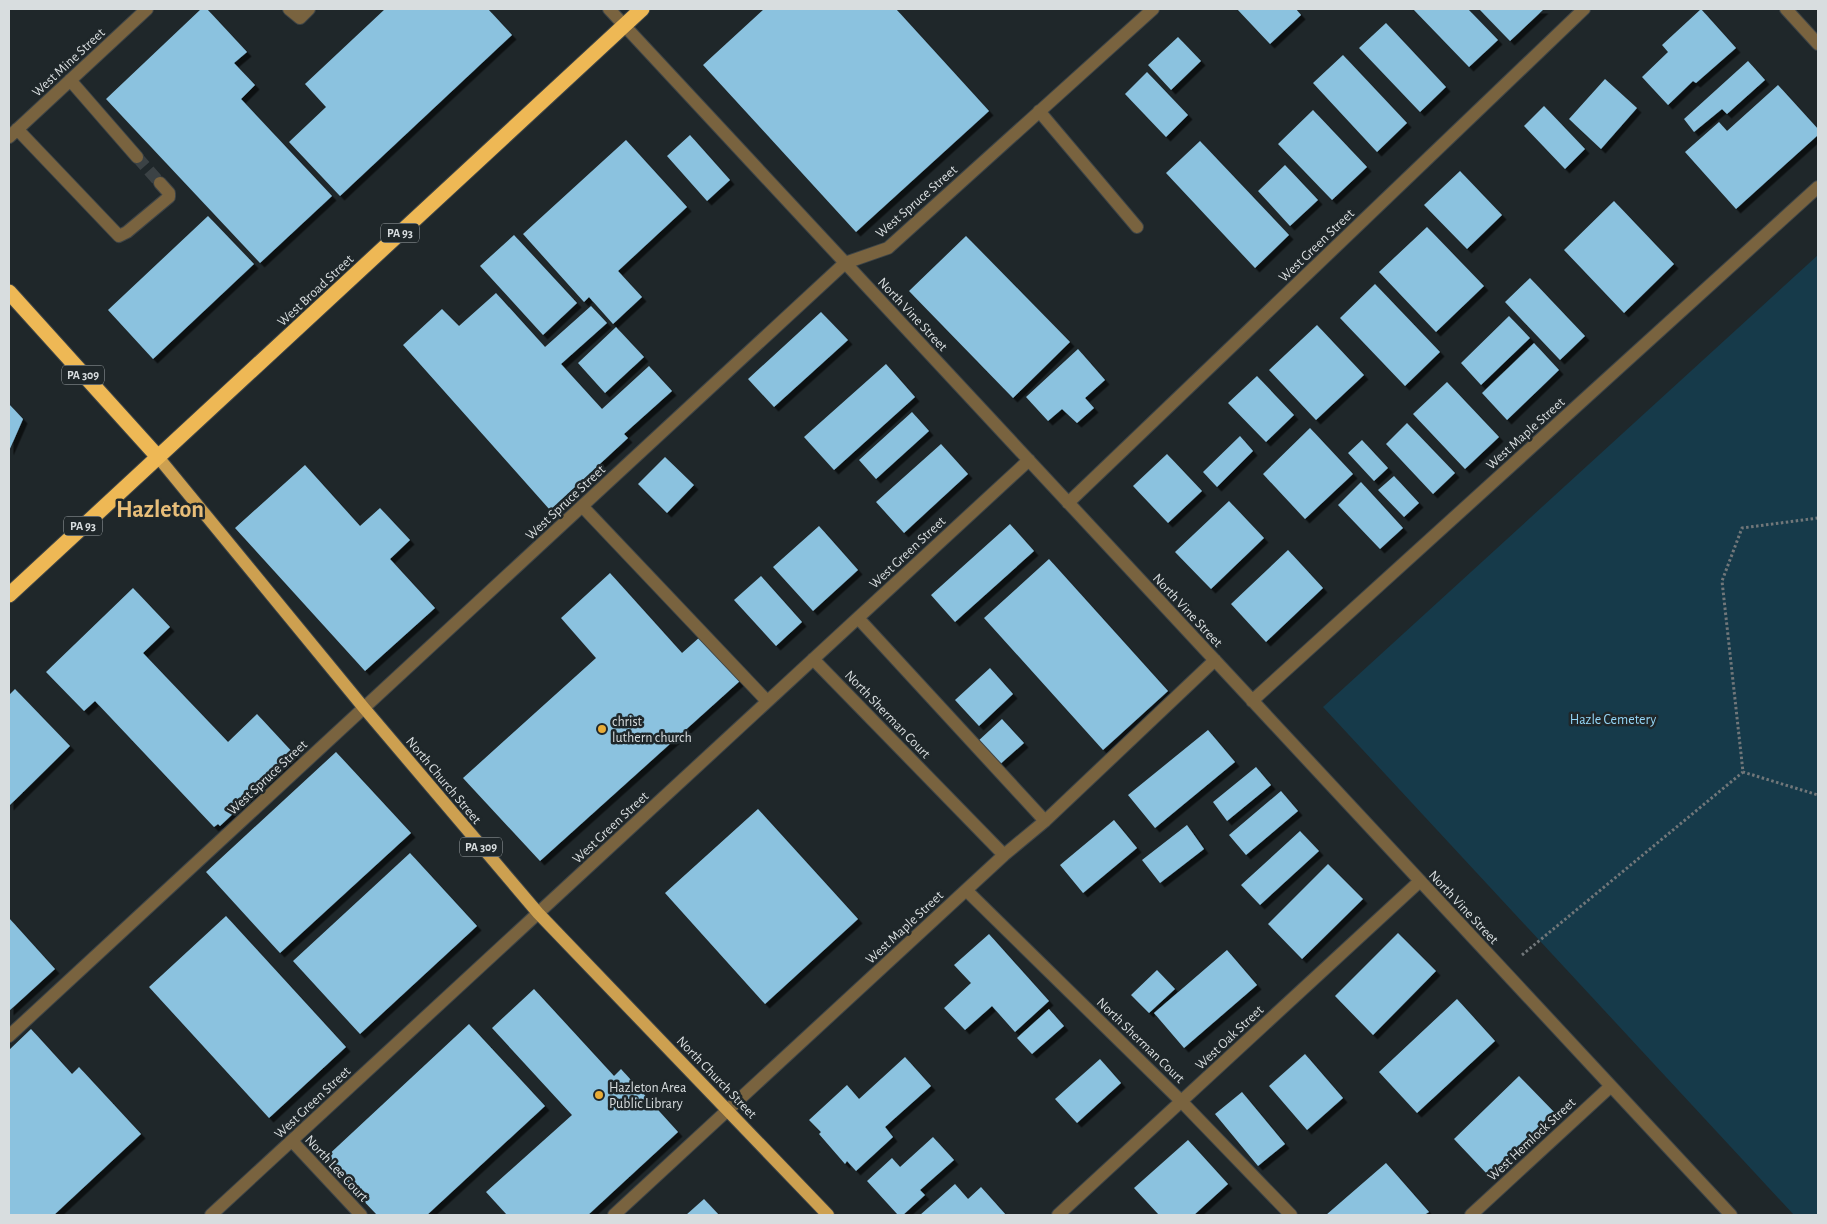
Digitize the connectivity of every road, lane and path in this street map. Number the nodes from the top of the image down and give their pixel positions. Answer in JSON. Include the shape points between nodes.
{"nodes":[{"id":1,"x":147,"y":9,"type":"edge"},
{"id":2,"x":289,"y":9,"type":"edge"},
{"id":3,"x":309,"y":9,"type":"edge"},
{"id":4,"x":609,"y":9,"type":"edge"},
{"id":5,"x":642,"y":9,"type":"edge"},
{"id":6,"x":1153,"y":9,"type":"edge"},
{"id":7,"x":1584,"y":9,"type":"edge"},
{"id":8,"x":1786,"y":9,"type":"edge"},
{"id":9,"x":624,"y":25,"type":"junction"},
{"id":10,"x":1818,"y":44,"type":"edge"},
{"id":11,"x":70,"y":80,"type":"junction"},
{"id":12,"x":1039,"y":111,"type":"junction"},
{"id":13,"x":13,"y":133,"type":"edge"},
{"id":14,"x":137,"y":157,"type":"tunnel mouth"},
{"id":15,"x":160,"y":183,"type":"tunnel mouth"},
{"id":16,"x":1818,"y":187,"type":"edge"},
{"id":17,"x":1137,"y":227,"type":"dead end"},
{"id":18,"x":845,"y":263,"type":"junction"},
{"id":19,"x":9,"y":292,"type":"edge"},
{"id":20,"x":158,"y":457,"type":"junction"},
{"id":21,"x":1029,"y":460,"type":"junction"},
{"id":22,"x":1068,"y":503,"type":"junction"},
{"id":23,"x":582,"y":506,"type":"junction"},
{"id":24,"x":1818,"y":518,"type":"edge"},
{"id":25,"x":9,"y":595,"type":"edge"},
{"id":26,"x":858,"y":618,"type":"junction"},
{"id":27,"x":814,"y":659,"type":"junction"},
{"id":28,"x":1214,"y":660,"type":"junction"},
{"id":29,"x":767,"y":701,"type":"junction"},
{"id":30,"x":1252,"y":701,"type":"junction"},
{"id":31,"x":364,"y":708,"type":"junction"},
{"id":32,"x":1743,"y":772,"type":"junction"},
{"id":33,"x":1818,"y":796,"type":"edge"},
{"id":34,"x":1044,"y":821,"type":"junction"},
{"id":35,"x":1004,"y":854,"type":"junction"},
{"id":36,"x":1420,"y":881,"type":"junction"},
{"id":37,"x":966,"y":890,"type":"junction"},
{"id":38,"x":538,"y":914,"type":"junction"},
{"id":39,"x":1503,"y":970,"type":"junction"},
{"id":40,"x":9,"y":1036,"type":"edge"},
{"id":41,"x":1611,"y":1086,"type":"junction"},
{"id":42,"x":1182,"y":1101,"type":"junction"},
{"id":43,"x":728,"y":1110,"type":"junction"},
{"id":44,"x":292,"y":1141,"type":"junction"},
{"id":45,"x":211,"y":1215,"type":"edge"},
{"id":46,"x":361,"y":1215,"type":"edge"},
{"id":47,"x":614,"y":1215,"type":"edge"},
{"id":48,"x":828,"y":1215,"type":"edge"},
{"id":49,"x":1058,"y":1215,"type":"edge"},
{"id":50,"x":1291,"y":1215,"type":"edge"},
{"id":51,"x":1471,"y":1215,"type":"edge"},
{"id":52,"x":1731,"y":1215,"type":"edge"}],
"edges":[{"from":1,"to":11,"type":"street","name":"West Mine Street"},
{"from":2,"to":3,"type":"street","via":[[300,18]]},
{"from":4,"to":9,"type":"street","name":"North Vine Street"},
{"from":5,"to":9,"type":"highway","name":"West Broad Street","number":"PA 93"},
{"from":6,"to":12,"type":"street","name":"West Spruce Street"},
{"from":7,"to":22,"type":"street","name":"West Green Street"},
{"from":8,"to":10,"type":"street"},
{"from":9,"to":18,"type":"street","name":"North Vine Street"},
{"from":9,"to":20,"type":"highway","name":"West Broad Street","number":"PA 93"},
{"from":11,"to":13,"type":"street","name":"West Mine Street"},
{"from":11,"to":14,"type":"street"},
{"from":12,"to":17,"type":"street"},
{"from":12,"to":18,"type":"street","name":"West Spruce Street","via":[[888,248]]},
{"from":13,"to":15,"type":"street","via":[[118,236],[169,197]]},
{"from":16,"to":30,"type":"street","name":"West Maple Street"},
{"from":18,"to":21,"type":"street","name":"North Vine Street"},
{"from":18,"to":23,"type":"street","name":"West Spruce Street"},
{"from":19,"to":20,"type":"highway","number":"PA 309"},
{"from":20,"to":25,"type":"highway","name":"West Broad Street","number":"PA 93"},
{"from":20,"to":31,"type":"main road","name":"North Church Street","number":"PA 309"},
{"from":21,"to":22,"type":"street","name":"North Vine Street"},
{"from":21,"to":26,"type":"street","name":"West Green Street"},
{"from":22,"to":28,"type":"street","name":"North Vine Street"},
{"from":23,"to":29,"type":"street"},
{"from":23,"to":31,"type":"street","name":"West Spruce Street"},
{"from":24,"to":32,"type":"path","via":[[1742,528],[1722,581]]},
{"from":26,"to":27,"type":"street","name":"West Green Street"},
{"from":26,"to":34,"type":"street"},
{"from":27,"to":29,"type":"street","name":"West Green Street"},
{"from":27,"to":35,"type":"street","name":"North Sherman Court"},
{"from":28,"to":30,"type":"street","name":"North Vine Street"},
{"from":28,"to":34,"type":"street","name":"West Maple Street"},
{"from":29,"to":38,"type":"street","name":"West Green Street"},
{"from":30,"to":36,"type":"street","name":"North Vine Street"},
{"from":31,"to":38,"type":"main road","name":"North Church Street","number":"PA 309"},
{"from":31,"to":40,"type":"street","name":"West Spruce Street"},
{"from":32,"to":33,"type":"path"},
{"from":32,"to":39,"type":"path"},
{"from":34,"to":35,"type":"street","name":"West Maple Street"},
{"from":35,"to":37,"type":"street","name":"West Maple Street"},
{"from":36,"to":39,"type":"street","name":"North Vine Street"},
{"from":36,"to":42,"type":"street","name":"West Oak Street"},
{"from":37,"to":42,"type":"street","name":"North Sherman Court"},
{"from":37,"to":43,"type":"street","name":"West Maple Street"},
{"from":38,"to":43,"type":"main road","name":"North Church Street","number":"PA 309"},
{"from":38,"to":44,"type":"street","name":"West Green Street"},
{"from":39,"to":41,"type":"street","name":"North Vine Street"},
{"from":41,"to":51,"type":"street","name":"West Hemlock Street"},
{"from":41,"to":52,"type":"street","name":"North Vine Street"},
{"from":42,"to":49,"type":"street","name":"West Oak Street"},
{"from":42,"to":50,"type":"street","name":"North Sherman Court"},
{"from":43,"to":47,"type":"street","name":"West Maple Street"},
{"from":43,"to":48,"type":"main road","name":"North Church Street","number":"PA 309"},
{"from":44,"to":45,"type":"street","name":"West Green Street"},
{"from":44,"to":46,"type":"street","name":"North Lee Court"}]}
